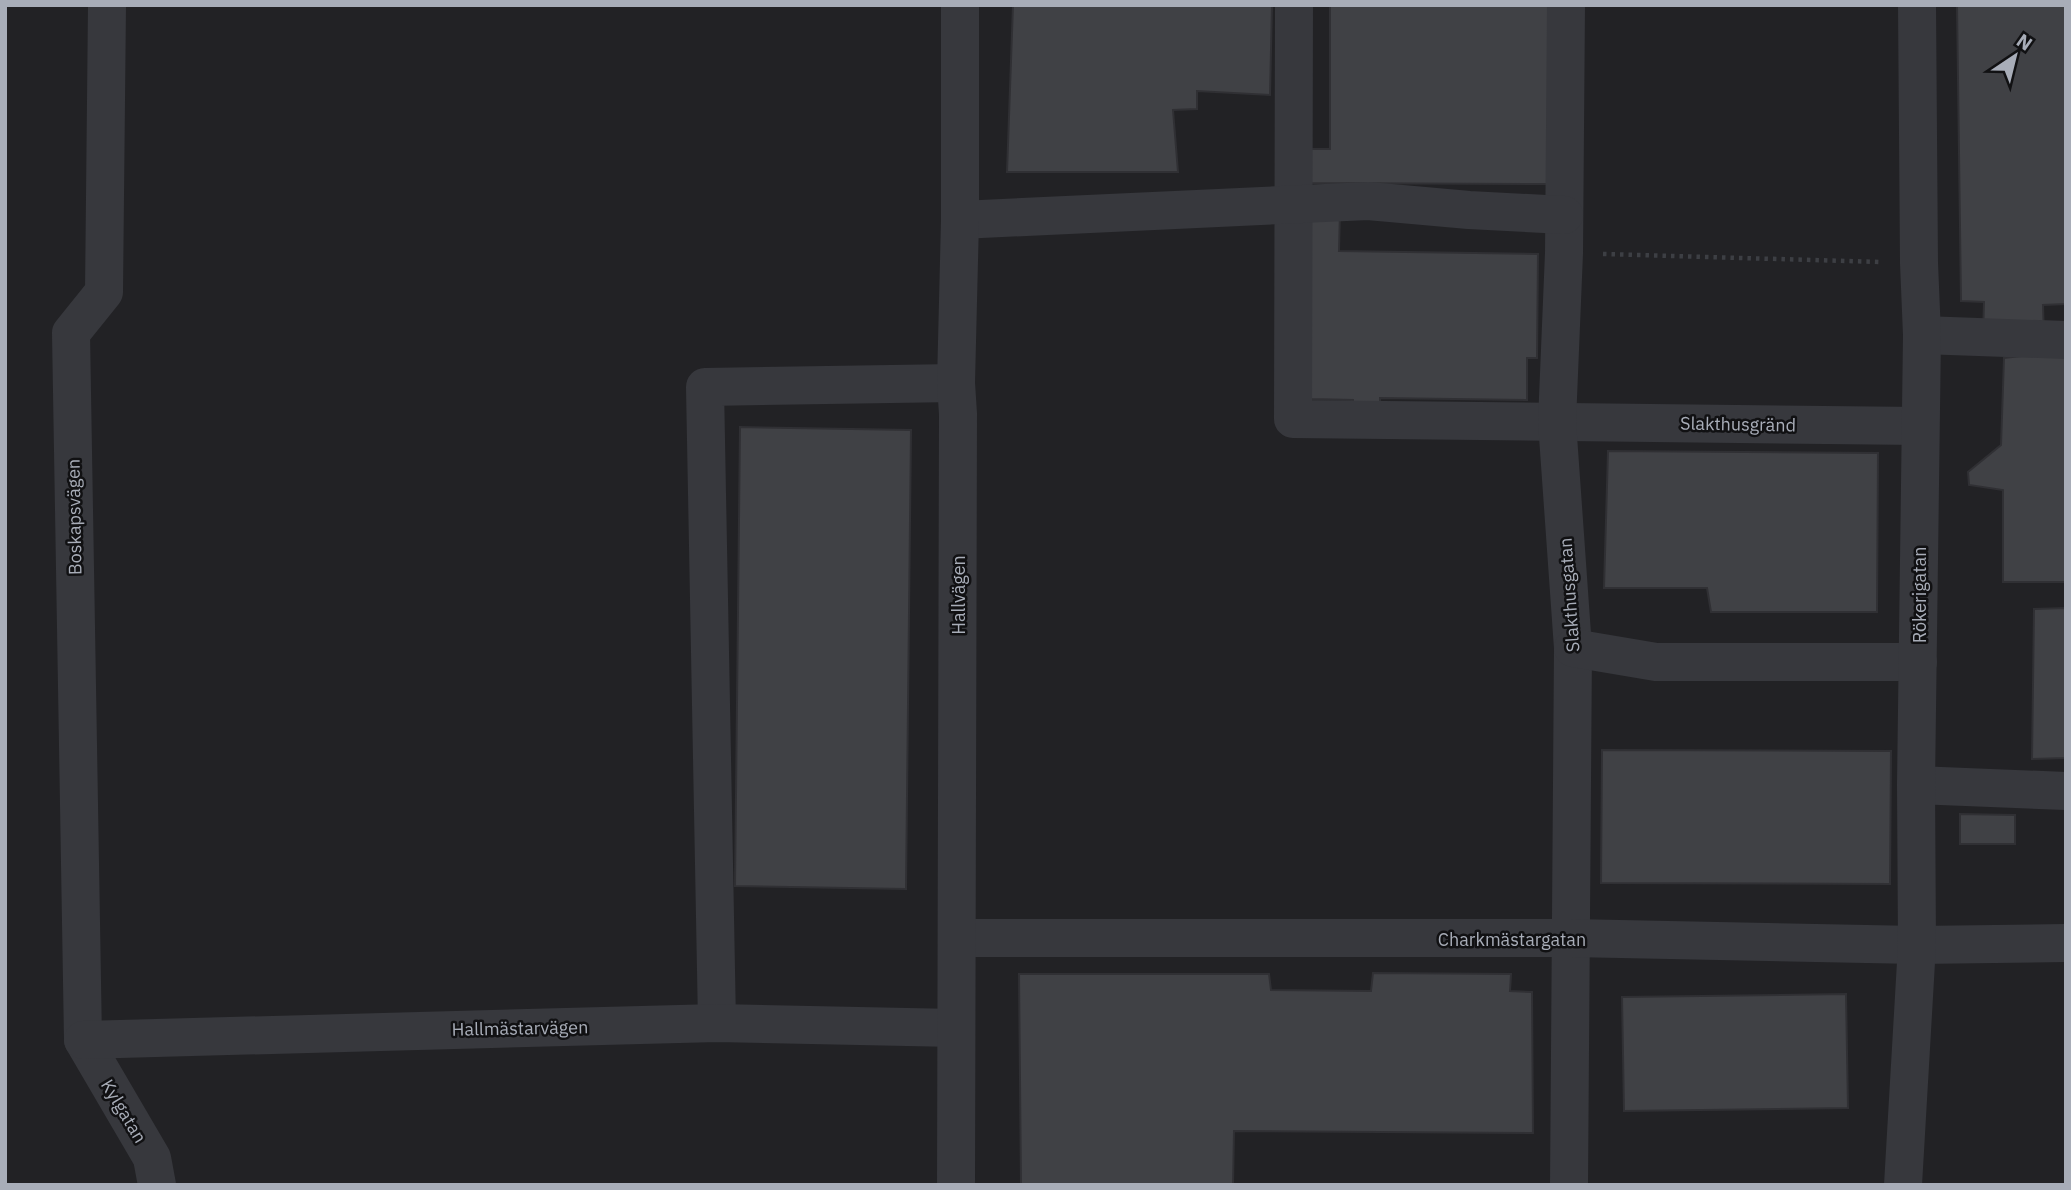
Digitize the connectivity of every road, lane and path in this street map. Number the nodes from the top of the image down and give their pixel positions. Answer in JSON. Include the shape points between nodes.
{"nodes":[{"id":1,"x":107,"y":5,"type":"edge"},
{"id":2,"x":960,"y":5,"type":"edge"},
{"id":3,"x":1294,"y":5,"type":"edge"},
{"id":4,"x":1566,"y":5,"type":"edge"},
{"id":5,"x":1917,"y":5,"type":"edge"},
{"id":6,"x":1292,"y":204,"type":"junction"},
{"id":7,"x":1563,"y":215,"type":"junction"},
{"id":8,"x":960,"y":220,"type":"junction"},
{"id":9,"x":1564,"y":253,"type":"junction"},
{"id":10,"x":1919,"y":263,"type":"junction"},
{"id":11,"x":1922,"y":335,"type":"junction"},
{"id":12,"x":2066,"y":340,"type":"edge"},
{"id":13,"x":956,"y":383,"type":"junction"},
{"id":14,"x":1557,"y":422,"type":"junction"},
{"id":15,"x":1920,"y":426,"type":"junction"},
{"id":16,"x":1573,"y":648,"type":"junction"},
{"id":17,"x":1918,"y":662,"type":"junction"},
{"id":18,"x":1916,"y":785,"type":"junction"},
{"id":19,"x":2066,"y":791,"type":"edge"},
{"id":20,"x":957,"y":938,"type":"junction"},
{"id":21,"x":1570,"y":938,"type":"junction"},
{"id":22,"x":2066,"y":943,"type":"edge"},
{"id":23,"x":1917,"y":945,"type":"junction"},
{"id":24,"x":717,"y":1023,"type":"junction"},
{"id":25,"x":956,"y":1028,"type":"junction"},
{"id":26,"x":83,"y":1040,"type":"junction"},
{"id":27,"x":157,"y":1185,"type":"edge"},
{"id":28,"x":956,"y":1185,"type":"edge"},
{"id":29,"x":1569,"y":1185,"type":"edge"},
{"id":30,"x":1903,"y":1185,"type":"edge"}],
"edges":[{"from":1,"to":26,"type":"street","name":"Boskapsvägen","via":[[104,292],[71,333]]},
{"from":2,"to":8,"type":"street","name":"Hallvägen"},
{"from":3,"to":6,"type":"street"},
{"from":4,"to":7,"type":"street","name":"Slakthusgatan"},
{"from":5,"to":10,"type":"street","name":"Rökerigatan"},
{"from":6,"to":7,"type":"street","via":[[1368,201]]},
{"from":6,"to":8,"type":"street"},
{"from":6,"to":14,"type":"street","name":"Slakthusgränd","via":[[1293,419]]},
{"from":7,"to":9,"type":"street","name":"Slakthusgatan"},
{"from":8,"to":13,"type":"street","name":"Hallvägen"},
{"from":9,"to":10,"type":"path"},
{"from":9,"to":14,"type":"street","name":"Slakthusgatan"},
{"from":10,"to":11,"type":"street","name":"Rökerigatan"},
{"from":11,"to":12,"type":"street"},
{"from":11,"to":15,"type":"street","name":"Rökerigatan"},
{"from":13,"to":20,"type":"street","name":"Hallvägen"},
{"from":13,"to":24,"type":"street","via":[[705,387]]},
{"from":14,"to":15,"type":"street","name":"Slakthusgränd"},
{"from":14,"to":16,"type":"street","name":"Slakthusgatan"},
{"from":15,"to":17,"type":"street","name":"Rökerigatan"},
{"from":16,"to":17,"type":"street","via":[[1656,662]]},
{"from":16,"to":21,"type":"street","name":"Slakthusgatan"},
{"from":17,"to":18,"type":"street","name":"Rökerigatan"},
{"from":18,"to":19,"type":"street"},
{"from":18,"to":23,"type":"street","name":"Rökerigatan"},
{"from":20,"to":21,"type":"street","name":"Charkmästargatan"},
{"from":20,"to":25,"type":"street","name":"Hallvägen"},
{"from":21,"to":23,"type":"street","name":"Charkmästargatan"},
{"from":21,"to":29,"type":"street","name":"Slakthusgatan"},
{"from":22,"to":23,"type":"street","name":"Charkmästargatan"},
{"from":23,"to":30,"type":"street","name":"Rökerigatan"},
{"from":24,"to":25,"type":"street","name":"Hallmästarvägen"},
{"from":24,"to":26,"type":"street","name":"Hallmästarvägen"},
{"from":25,"to":28,"type":"street","name":"Hallvägen"},
{"from":26,"to":27,"type":"street","name":"Kylgatan","via":[[152,1158]]}]}
